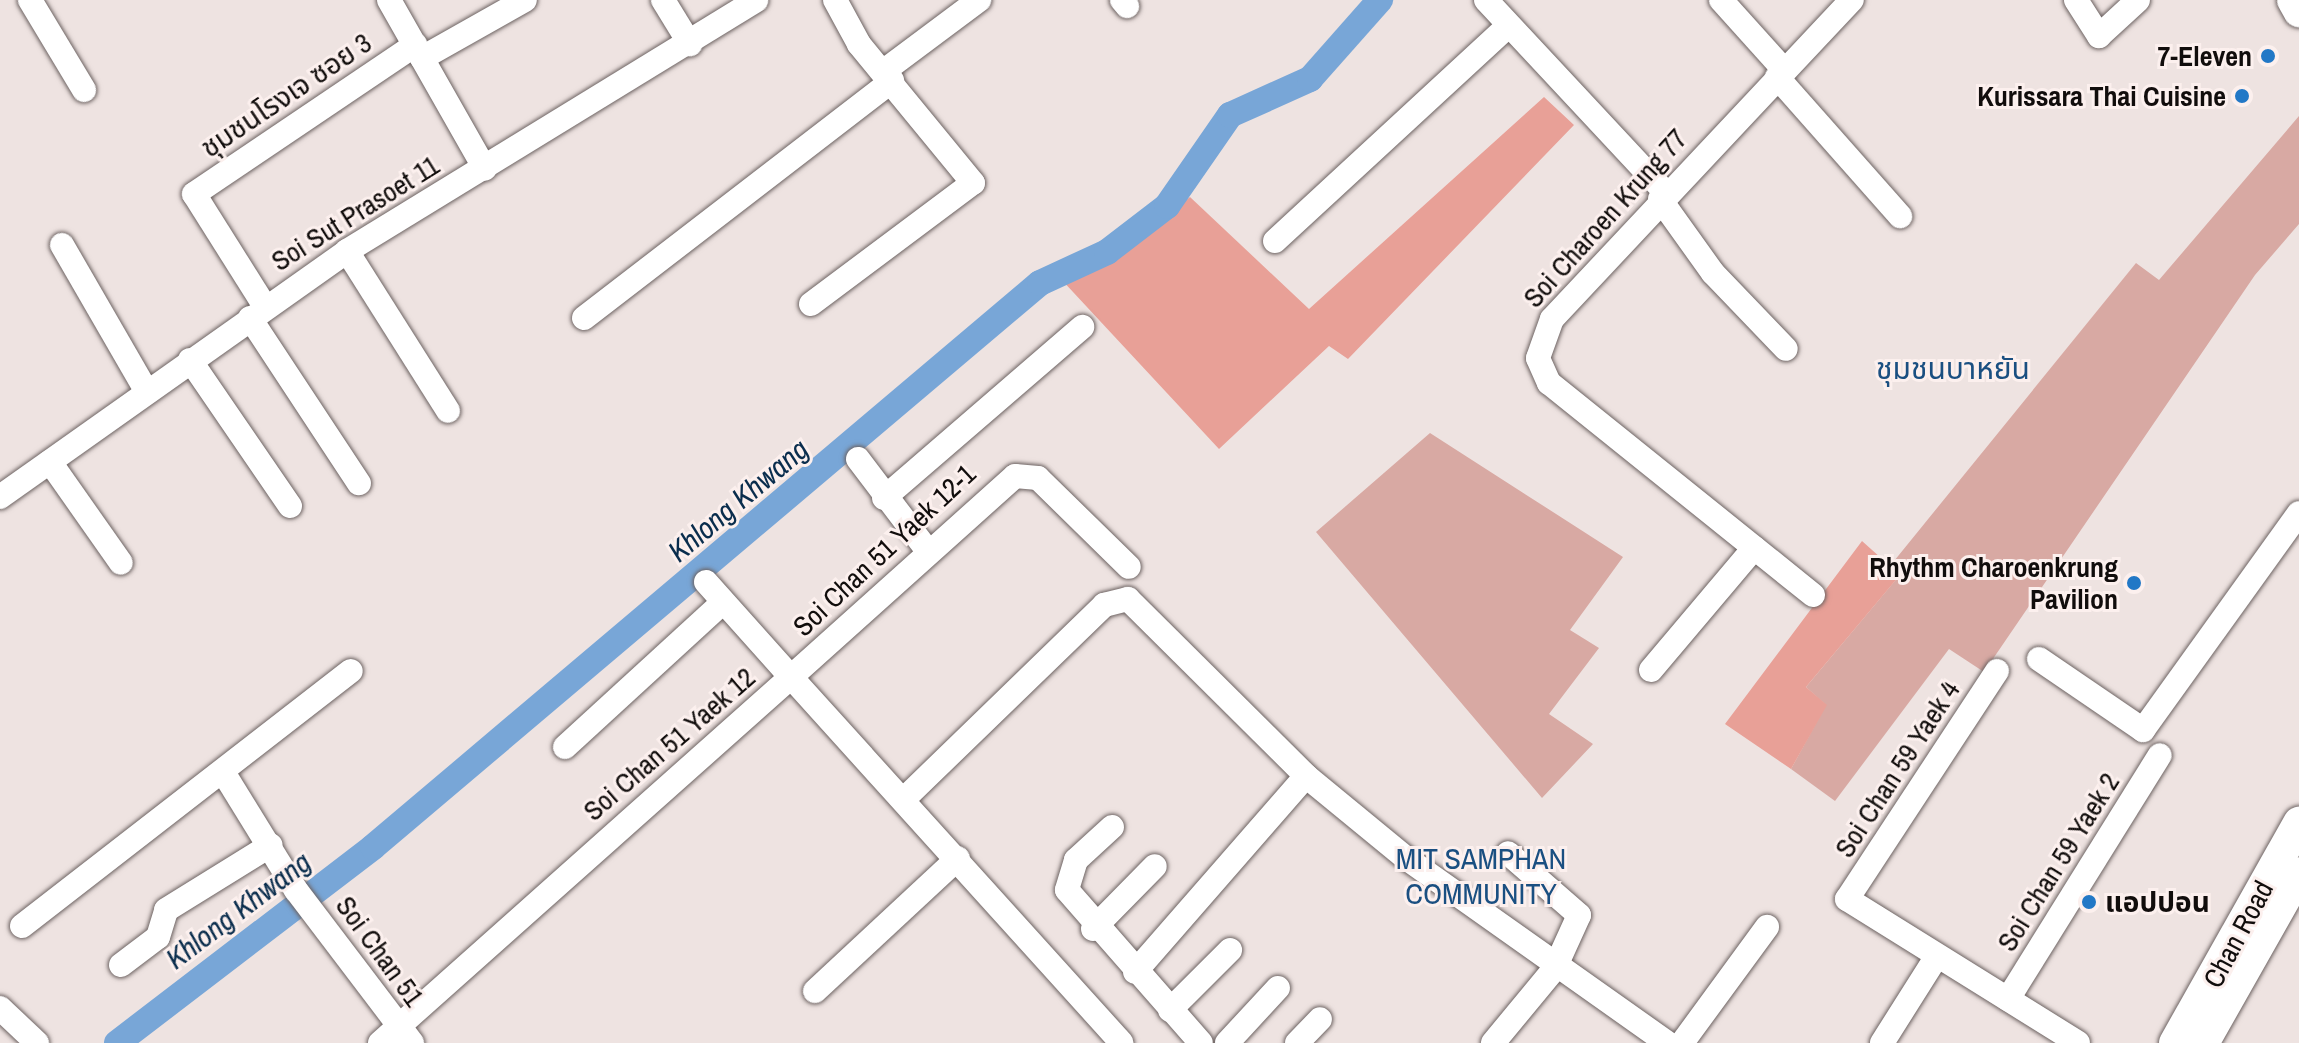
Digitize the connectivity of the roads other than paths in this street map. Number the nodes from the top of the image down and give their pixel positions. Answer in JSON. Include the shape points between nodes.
{"nodes":[{"id":1,"x":30,"y":0,"type":"edge"},
{"id":2,"x":389,"y":0,"type":"edge"},
{"id":3,"x":525,"y":0,"type":"edge"},
{"id":4,"x":663,"y":0,"type":"edge"},
{"id":5,"x":756,"y":0,"type":"edge"},
{"id":6,"x":835,"y":0,"type":"edge"},
{"id":7,"x":979,"y":0,"type":"edge"},
{"id":8,"x":1486,"y":0,"type":"edge"},
{"id":9,"x":1721,"y":0,"type":"edge"},
{"id":10,"x":1852,"y":0,"type":"edge"},
{"id":11,"x":2076,"y":0,"type":"edge"},
{"id":12,"x":2138,"y":0,"type":"edge"},
{"id":13,"x":2293,"y":0,"type":"edge"},
{"id":14,"x":2299,"y":11,"type":"edge"},
{"id":15,"x":1509,"y":25,"type":"junction"},
{"id":16,"x":690,"y":44,"type":"junction"},
{"id":17,"x":418,"y":52,"type":"junction"},
{"id":18,"x":1781,"y":73,"type":"junction"},
{"id":19,"x":888,"y":76,"type":"junction"},
{"id":20,"x":84,"y":90,"type":"dead end"},
{"id":21,"x":485,"y":169,"type":"junction"},
{"id":22,"x":1663,"y":196,"type":"junction"},
{"id":23,"x":1900,"y":216,"type":"dead end"},
{"id":24,"x":1275,"y":241,"type":"dead end"},
{"id":25,"x":62,"y":245,"type":"dead end"},
{"id":26,"x":347,"y":251,"type":"junction"},
{"id":27,"x":811,"y":304,"type":"dead end"},
{"id":28,"x":257,"y":312,"type":"junction"},
{"id":29,"x":584,"y":318,"type":"dead end"},
{"id":30,"x":1082,"y":327,"type":"dead end"},
{"id":31,"x":1786,"y":349,"type":"dead end"},
{"id":32,"x":190,"y":360,"type":"junction"},
{"id":33,"x":147,"y":392,"type":"junction"},
{"id":34,"x":448,"y":411,"type":"dead end"},
{"id":35,"x":858,"y":459,"type":"dead end"},
{"id":36,"x":50,"y":462,"type":"junction"},
{"id":37,"x":359,"y":483,"type":"dead end"},
{"id":38,"x":0,"y":497,"type":"edge"},
{"id":39,"x":884,"y":498,"type":"junction"},
{"id":40,"x":290,"y":506,"type":"dead end"},
{"id":41,"x":2299,"y":513,"type":"edge"},
{"id":42,"x":1754,"y":548,"type":"junction"},
{"id":43,"x":927,"y":550,"type":"junction"},
{"id":44,"x":121,"y":563,"type":"dead end"},
{"id":45,"x":1129,"y":567,"type":"dead end"},
{"id":46,"x":706,"y":582,"type":"dead end"},
{"id":47,"x":1813,"y":595,"type":"dead end"},
{"id":48,"x":722,"y":603,"type":"junction"},
{"id":49,"x":2039,"y":659,"type":"dead end"},
{"id":50,"x":1651,"y":670,"type":"dead end"},
{"id":51,"x":351,"y":671,"type":"dead end"},
{"id":52,"x":1997,"y":671,"type":"dead end"},
{"id":53,"x":791,"y":677,"type":"junction"},
{"id":54,"x":565,"y":747,"type":"dead end"},
{"id":55,"x":2160,"y":755,"type":"dead end"},
{"id":56,"x":223,"y":772,"type":"junction"},
{"id":57,"x":1306,"y":776,"type":"junction"},
{"id":58,"x":904,"y":799,"type":"junction"},
{"id":59,"x":2299,"y":823,"type":"edge"},
{"id":60,"x":1112,"y":827,"type":"dead end"},
{"id":61,"x":271,"y":845,"type":"junction"},
{"id":62,"x":1508,"y":853,"type":"dead end"},
{"id":63,"x":958,"y":858,"type":"junction"},
{"id":64,"x":1155,"y":866,"type":"dead end"},
{"id":65,"x":2299,"y":873,"type":"edge"},
{"id":66,"x":22,"y":926,"type":"dead end"},
{"id":67,"x":1767,"y":927,"type":"dead end"},
{"id":68,"x":1093,"y":929,"type":"junction"},
{"id":69,"x":1230,"y":950,"type":"dead end"},
{"id":70,"x":1937,"y":956,"type":"junction"},
{"id":71,"x":121,"y":965,"type":"dead end"},
{"id":72,"x":1555,"y":968,"type":"junction"},
{"id":73,"x":1135,"y":972,"type":"junction"},
{"id":74,"x":1278,"y":988,"type":"dead end"},
{"id":75,"x":815,"y":991,"type":"dead end"},
{"id":76,"x":2008,"y":999,"type":"junction"},
{"id":77,"x":0,"y":1008,"type":"edge"},
{"id":78,"x":1170,"y":1010,"type":"junction"},
{"id":79,"x":1320,"y":1019,"type":"dead end"},
{"id":80,"x":397,"y":1038,"type":"edge"},
{"id":81,"x":1116,"y":1041,"type":"edge"},
{"id":82,"x":33,"y":1042,"type":"edge"},
{"id":83,"x":1201,"y":1043,"type":"edge"},
{"id":84,"x":1227,"y":1043,"type":"edge"},
{"id":85,"x":1297,"y":1043,"type":"edge"},
{"id":86,"x":1493,"y":1043,"type":"edge"},
{"id":87,"x":1667,"y":1043,"type":"edge"},
{"id":88,"x":1682,"y":1043,"type":"edge"},
{"id":89,"x":1882,"y":1043,"type":"edge"},
{"id":90,"x":2078,"y":1043,"type":"edge"},
{"id":91,"x":2175,"y":1043,"type":"edge"},
{"id":92,"x":2203,"y":1043,"type":"edge"}],
"edges":[{"from":1,"to":20,"type":"street"},
{"from":2,"to":17,"type":"street"},
{"from":3,"to":17,"type":"street","name":"ชุมชนโรงเจ ซอย 3"},
{"from":4,"to":16,"type":"street"},
{"from":5,"to":16,"type":"street","name":"Soi Sut Prasoet 11"},
{"from":6,"to":19,"type":"street"},
{"from":7,"to":19,"type":"street"},
{"from":8,"to":15,"type":"street"},
{"from":9,"to":18,"type":"street"},
{"from":10,"to":18,"type":"street","name":"Soi Charoen Krung 77"},
{"from":11,"to":12,"type":"street","via":[[2099,36]]},
{"from":13,"to":14,"type":"main road"},
{"from":15,"to":22,"type":"street"},
{"from":15,"to":24,"type":"street"},
{"from":16,"to":21,"type":"street","name":"Soi Sut Prasoet 11"},
{"from":17,"to":21,"type":"street"},
{"from":17,"to":28,"type":"street","name":"ชุมชนโรงเจ ซอย 3","via":[[192,196]]},
{"from":18,"to":22,"type":"street","name":"Soi Charoen Krung 77"},
{"from":18,"to":23,"type":"street"},
{"from":19,"to":27,"type":"street","via":[[973,183]]},
{"from":19,"to":29,"type":"street"},
{"from":21,"to":26,"type":"street","name":"Soi Sut Prasoet 11"},
{"from":22,"to":31,"type":"street","via":[[1713,273]]},
{"from":22,"to":42,"type":"street","name":"Soi Charoen Krung 77","via":[[1552,319],[1538,358],[1549,383]]},
{"from":25,"to":33,"type":"street"},
{"from":26,"to":28,"type":"street","name":"Soi Sut Prasoet 11"},
{"from":26,"to":34,"type":"street"},
{"from":28,"to":32,"type":"street","name":"Soi Sut Prasoet 11"},
{"from":28,"to":37,"type":"street"},
{"from":30,"to":39,"type":"street"},
{"from":32,"to":33,"type":"street","name":"Soi Sut Prasoet 11"},
{"from":32,"to":40,"type":"street"},
{"from":33,"to":36,"type":"street","name":"Soi Sut Prasoet 11"},
{"from":35,"to":39,"type":"street"},
{"from":36,"to":38,"type":"street","name":"Soi Sut Prasoet 11"},
{"from":36,"to":44,"type":"street"},
{"from":39,"to":43,"type":"street"},
{"from":41,"to":49,"type":"street","via":[[2143,730]]},
{"from":42,"to":47,"type":"street","name":"Soi Charoen Krung 77"},
{"from":42,"to":50,"type":"street"},
{"from":43,"to":45,"type":"street","name":"Soi Chan 51 Yaek 12-1","via":[[1003,480],[1027,474]]},
{"from":43,"to":53,"type":"street","name":"Soi Chan 51 Yaek 12-1"},
{"from":46,"to":48,"type":"street"},
{"from":48,"to":53,"type":"street"},
{"from":48,"to":54,"type":"street"},
{"from":51,"to":56,"type":"street"},
{"from":52,"to":70,"type":"street","name":"Soi Chan 59 Yaek 4","via":[[1847,899]]},
{"from":53,"to":58,"type":"street","name":"Soi Chan 51 Yaek 12"},
{"from":53,"to":80,"type":"street","name":"Soi Chan 51 Yaek 12"},
{"from":55,"to":76,"type":"street","name":"Soi Chan 59 Yaek 2"},
{"from":56,"to":61,"type":"street","name":"Soi Chan 51"},
{"from":56,"to":66,"type":"street"},
{"from":57,"to":58,"type":"street","via":[[1142,606],[1112,600]]},
{"from":57,"to":72,"type":"street"},
{"from":57,"to":73,"type":"street"},
{"from":58,"to":63,"type":"street","name":"Soi Chan 51 Yaek 12"},
{"from":59,"to":91,"type":"main road","name":"Chan Road"},
{"from":60,"to":68,"type":"street","via":[[1070,874],[1067,890]]},
{"from":61,"to":71,"type":"street","via":[[166,910],[158,937]]},
{"from":61,"to":80,"type":"street","name":"Soi Chan 51"},
{"from":62,"to":72,"type":"street","via":[[1579,915]]},
{"from":63,"to":75,"type":"street"},
{"from":63,"to":81,"type":"street","name":"Soi Chan 51 Yaek 12"},
{"from":64,"to":68,"type":"street"},
{"from":65,"to":92,"type":"main road","name":"Chan Road"},
{"from":67,"to":88,"type":"street"},
{"from":68,"to":73,"type":"street"},
{"from":69,"to":78,"type":"street"},
{"from":70,"to":76,"type":"street"},
{"from":70,"to":89,"type":"street"},
{"from":72,"to":86,"type":"street"},
{"from":72,"to":87,"type":"street"},
{"from":73,"to":78,"type":"street"},
{"from":74,"to":84,"type":"street"},
{"from":76,"to":90,"type":"street"},
{"from":77,"to":82,"type":"street"},
{"from":78,"to":83,"type":"street"},
{"from":79,"to":85,"type":"street"}]}
